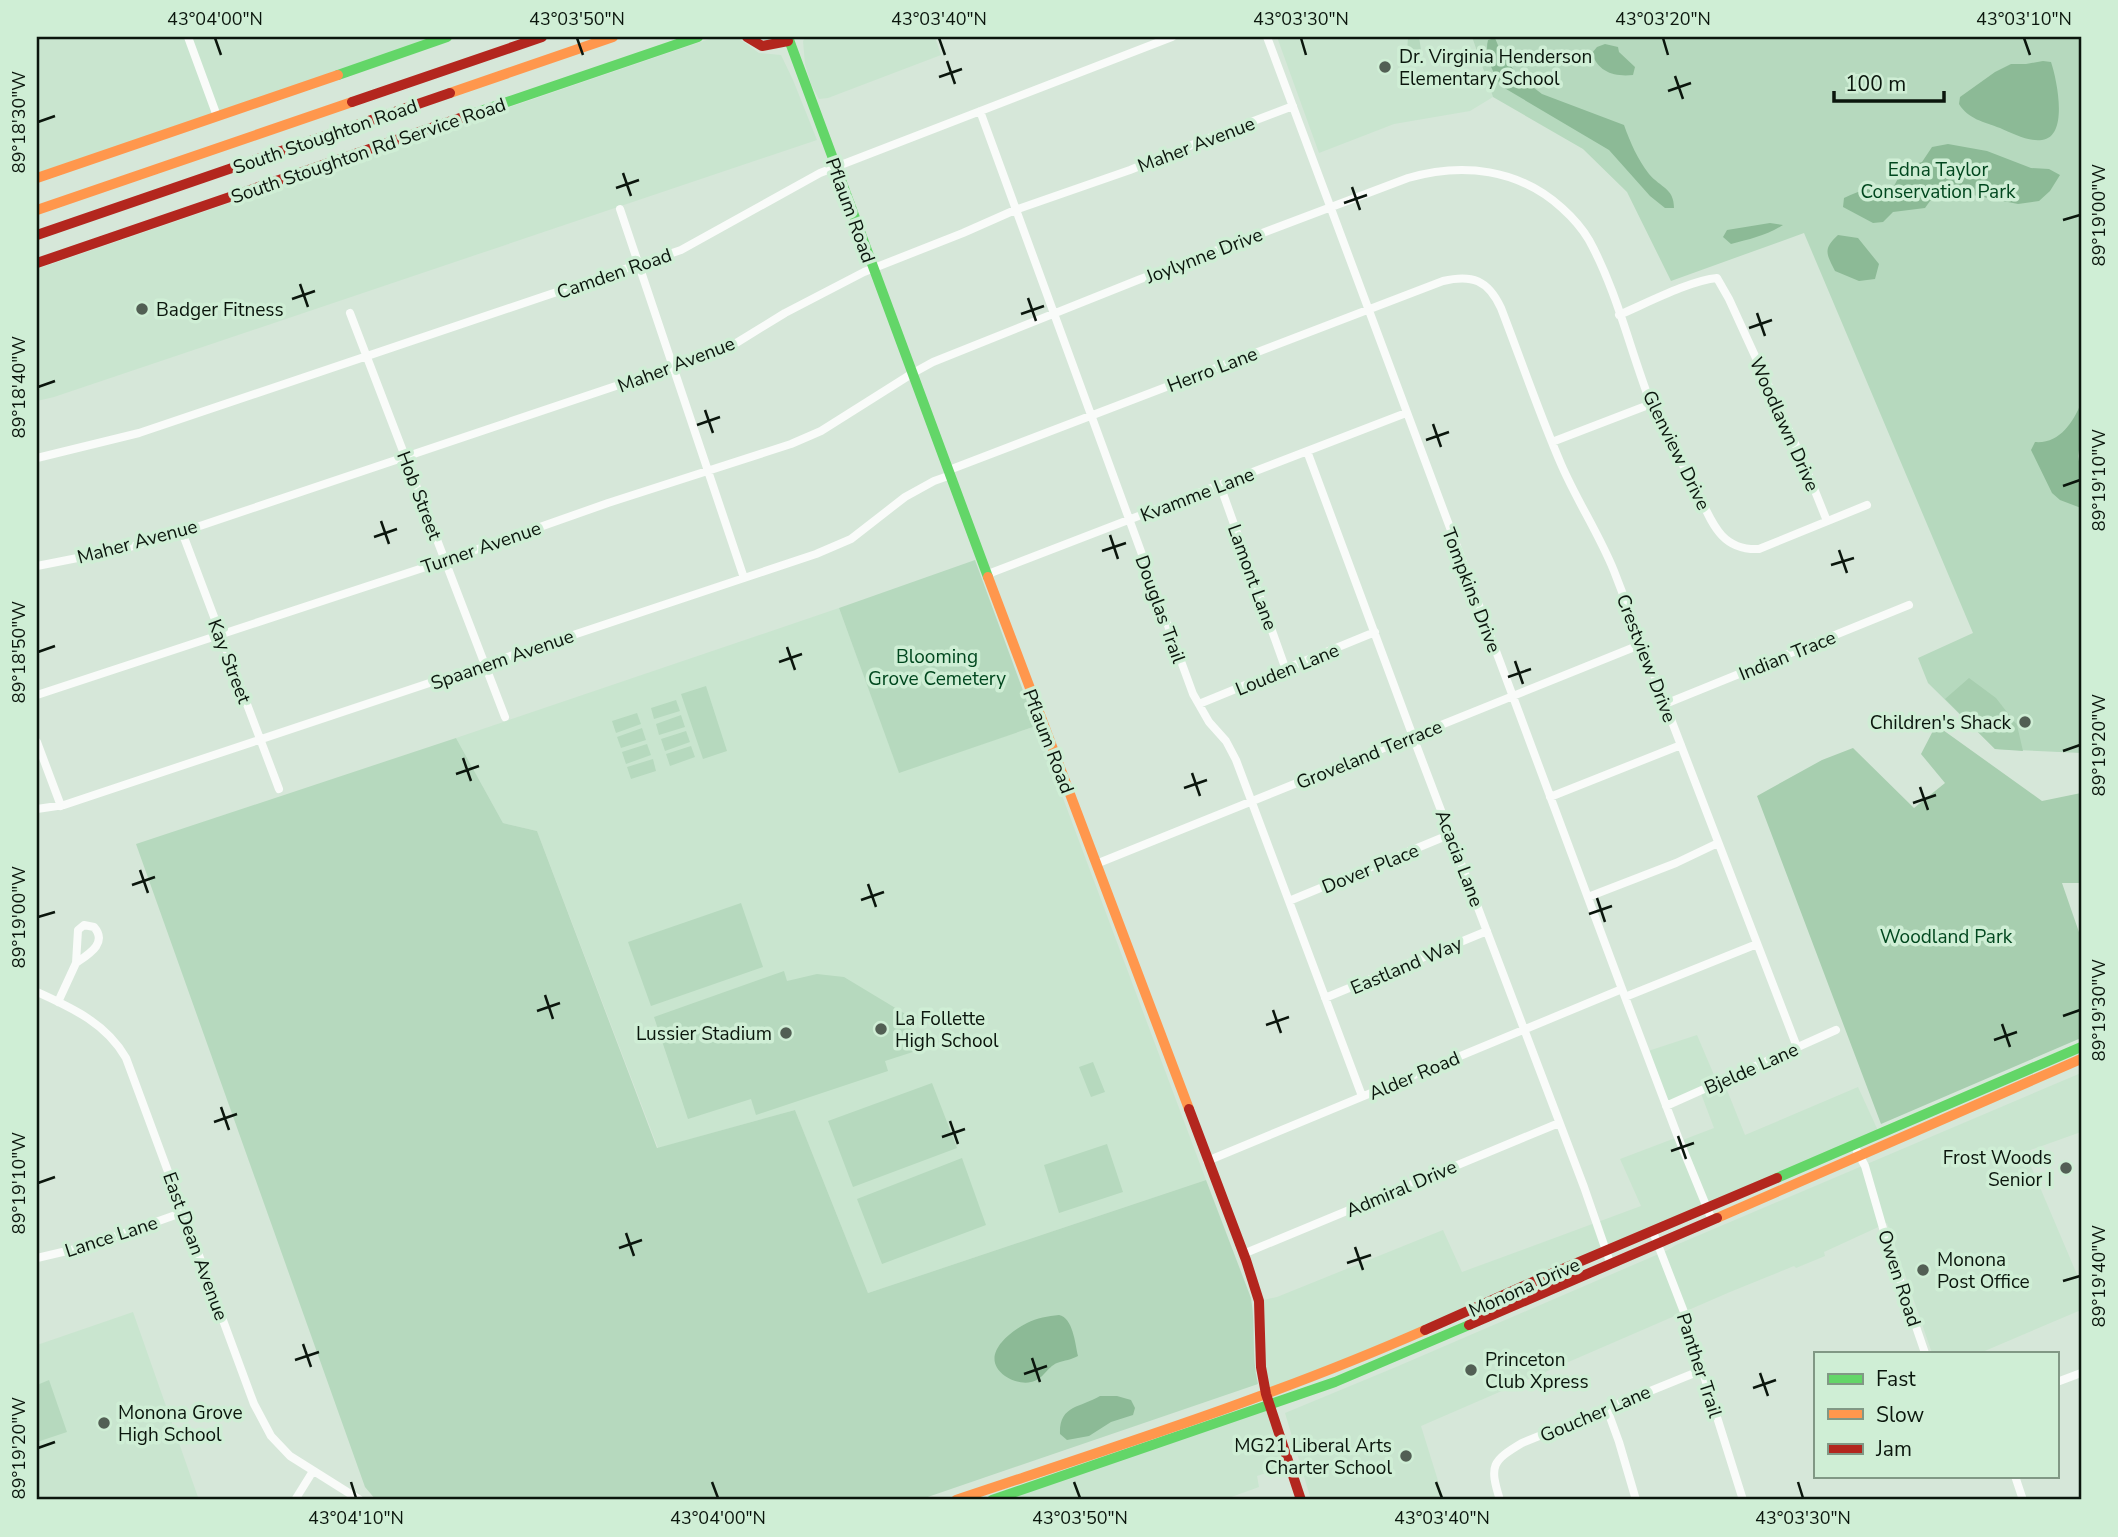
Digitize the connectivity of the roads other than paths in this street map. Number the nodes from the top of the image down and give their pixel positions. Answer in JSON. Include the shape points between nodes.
{"nodes":[{"id":1,"x":188,"y":37,"type":"edge"},
{"id":2,"x":447,"y":37,"type":"edge"},
{"id":3,"x":542,"y":37,"type":"edge"},
{"id":4,"x":613,"y":37,"type":"edge"},
{"id":5,"x":698,"y":37,"type":"edge"},
{"id":6,"x":747,"y":37,"type":"edge"},
{"id":7,"x":1172,"y":37,"type":"edge"},
{"id":8,"x":1267,"y":37,"type":"edge"},
{"id":9,"x":788,"y":38,"type":"edge"},
{"id":10,"x":1293,"y":106,"type":"junction"},
{"id":11,"x":980,"y":111,"type":"junction"},
{"id":12,"x":217,"y":116,"type":"junction"},
{"id":13,"x":835,"y":167,"type":"junction"},
{"id":14,"x":1503,"y":174,"type":"joint"},
{"id":15,"x":37,"y":177,"type":"edge"},
{"id":16,"x":1331,"y":207,"type":"junction"},
{"id":17,"x":620,"y":209,"type":"dead end"},
{"id":18,"x":37,"y":210,"type":"edge"},
{"id":19,"x":1015,"y":210,"type":"junction"},
{"id":20,"x":37,"y":235,"type":"edge"},
{"id":21,"x":37,"y":263,"type":"edge"},
{"id":22,"x":639,"y":264,"type":"junction"},
{"id":23,"x":873,"y":268,"type":"junction"},
{"id":24,"x":1478,"y":281,"type":"joint"},
{"id":25,"x":1368,"y":308,"type":"junction"},
{"id":26,"x":350,"y":313,"type":"dead end"},
{"id":27,"x":1055,"y":314,"type":"junction"},
{"id":28,"x":1619,"y":315,"type":"junction"},
{"id":29,"x":367,"y":357,"type":"junction"},
{"id":30,"x":674,"y":367,"type":"junction"},
{"id":31,"x":913,"y":373,"type":"junction"},
{"id":32,"x":1651,"y":404,"type":"junction"},
{"id":33,"x":1406,"y":413,"type":"junction"},
{"id":34,"x":1092,"y":415,"type":"junction"},
{"id":35,"x":1552,"y":442,"type":"junction"},
{"id":36,"x":1307,"y":451,"type":"junction"},
{"id":37,"x":37,"y":458,"type":"edge"},
{"id":38,"x":406,"y":458,"type":"junction"},
{"id":39,"x":708,"y":470,"type":"junction"},
{"id":40,"x":950,"y":472,"type":"junction"},
{"id":41,"x":1220,"y":485,"type":"junction"},
{"id":42,"x":1867,"y":505,"type":"dead end"},
{"id":43,"x":1129,"y":520,"type":"junction"},
{"id":44,"x":1827,"y":521,"type":"junction"},
{"id":45,"x":182,"y":532,"type":"junction"},
{"id":46,"x":444,"y":561,"type":"junction"},
{"id":47,"x":37,"y":566,"type":"edge"},
{"id":48,"x":988,"y":574,"type":"junction"},
{"id":49,"x":744,"y":578,"type":"junction"},
{"id":50,"x":1909,"y":606,"type":"dead end"},
{"id":51,"x":1374,"y":632,"type":"junction"},
{"id":52,"x":220,"y":635,"type":"junction"},
{"id":53,"x":1642,"y":644,"type":"junction"},
{"id":54,"x":485,"y":665,"type":"junction"},
{"id":55,"x":1286,"y":670,"type":"junction"},
{"id":56,"x":37,"y":695,"type":"edge"},
{"id":57,"x":1512,"y":696,"type":"junction"},
{"id":58,"x":1199,"y":704,"type":"junction"},
{"id":59,"x":1665,"y":704,"type":"junction"},
{"id":60,"x":505,"y":717,"type":"dead end"},
{"id":61,"x":1413,"y":736,"type":"junction"},
{"id":62,"x":259,"y":740,"type":"junction"},
{"id":63,"x":37,"y":742,"type":"edge"},
{"id":64,"x":1681,"y":745,"type":"junction"},
{"id":65,"x":279,"y":789,"type":"dead end"},
{"id":66,"x":1550,"y":797,"type":"junction"},
{"id":67,"x":1250,"y":802,"type":"junction"},
{"id":68,"x":61,"y":806,"type":"junction"},
{"id":69,"x":37,"y":809,"type":"edge"},
{"id":70,"x":1451,"y":834,"type":"junction"},
{"id":71,"x":1718,"y":843,"type":"junction"},
{"id":72,"x":1096,"y":864,"type":"junction"},
{"id":73,"x":1588,"y":897,"type":"junction"},
{"id":74,"x":1289,"y":901,"type":"junction"},
{"id":75,"x":1487,"y":931,"type":"junction"},
{"id":76,"x":1757,"y":944,"type":"junction"},
{"id":77,"x":76,"y":963,"type":"junction"},
{"id":78,"x":37,"y":992,"type":"edge"},
{"id":79,"x":1623,"y":993,"type":"junction"},
{"id":80,"x":1325,"y":998,"type":"junction"},
{"id":81,"x":58,"y":1002,"type":"junction"},
{"id":82,"x":1524,"y":1029,"type":"junction"},
{"id":83,"x":1836,"y":1030,"type":"dead end"},
{"id":84,"x":2081,"y":1046,"type":"edge"},
{"id":85,"x":1797,"y":1047,"type":"junction"},
{"id":86,"x":2081,"y":1059,"type":"edge"},
{"id":87,"x":1362,"y":1096,"type":"junction"},
{"id":88,"x":1666,"y":1106,"type":"junction"},
{"id":89,"x":1559,"y":1123,"type":"junction"},
{"id":90,"x":1858,"y":1153,"type":"junction"},
{"id":91,"x":1207,"y":1160,"type":"junction"},
{"id":92,"x":1708,"y":1208,"type":"junction"},
{"id":93,"x":184,"y":1212,"type":"junction"},
{"id":94,"x":1712,"y":1220,"type":"junction"},
{"id":95,"x":1653,"y":1232,"type":"junction"},
{"id":96,"x":1658,"y":1244,"type":"junction"},
{"id":97,"x":1606,"y":1251,"type":"junction"},
{"id":98,"x":1243,"y":1254,"type":"junction"},
{"id":99,"x":37,"y":1258,"type":"edge"},
{"id":100,"x":1611,"y":1265,"type":"junction"},
{"id":101,"x":1925,"y":1352,"type":"edge"},
{"id":102,"x":1702,"y":1370,"type":"junction"},
{"id":103,"x":2081,"y":1373,"type":"edge"},
{"id":104,"x":2058,"y":1382,"type":"edge"},
{"id":105,"x":1266,"y":1394,"type":"junction"},
{"id":106,"x":1270,"y":1406,"type":"junction"},
{"id":107,"x":1607,"y":1409,"type":"junction"},
{"id":108,"x":313,"y":1471,"type":"junction"},
{"id":109,"x":2016,"y":1478,"type":"edge"},
{"id":110,"x":976,"y":1497,"type":"edge"},
{"id":111,"x":295,"y":1500,"type":"edge"},
{"id":112,"x":360,"y":1500,"type":"edge"},
{"id":113,"x":956,"y":1500,"type":"edge"},
{"id":114,"x":992,"y":1500,"type":"edge"},
{"id":115,"x":1301,"y":1500,"type":"edge"},
{"id":116,"x":1500,"y":1500,"type":"edge"},
{"id":117,"x":1636,"y":1500,"type":"edge"},
{"id":118,"x":1743,"y":1500,"type":"edge"},
{"id":119,"x":2023,"y":1500,"type":"edge"}],
"edges":[{"from":1,"to":12,"type":"street"},
{"from":2,"to":12,"type":"street"},
{"from":3,"to":18,"type":"street","name":"South Stoughton Road"},
{"from":4,"to":20,"type":"street","name":"South Stoughton Road"},
{"from":5,"to":21,"type":"street","name":"South Stoughton Rd Service Road"},
{"from":6,"to":9,"type":"street","via":[[762,46]]},
{"from":7,"to":11,"type":"street","name":"Camden Road"},
{"from":8,"to":10,"type":"street","name":"Tompkins Drive"},
{"from":9,"to":13,"type":"street","name":"Pflaum Road"},
{"from":10,"to":16,"type":"street","name":"Tompkins Drive"},
{"from":10,"to":19,"type":"street","name":"Maher Avenue"},
{"from":11,"to":13,"type":"street","name":"Camden Road"},
{"from":11,"to":19,"type":"street","name":"Douglas Trail"},
{"from":12,"to":15,"type":"street"},
{"from":13,"to":22,"type":"street","name":"Camden Road","via":[[691,246]]},
{"from":13,"to":23,"type":"street","name":"Pflaum Road"},
{"from":14,"to":16,"type":"street","name":"Joylynne Drive","via":[[1436,170]]},
{"from":14,"to":28,"type":"street","name":"Glenview Drive","via":[[1546,194],[1572,217],[1589,239]]},
{"from":16,"to":25,"type":"street","name":"Tompkins Drive"},
{"from":16,"to":27,"type":"street","name":"Joylynne Drive"},
{"from":17,"to":22,"type":"street"},
{"from":19,"to":23,"type":"street","name":"Maher Avenue"},
{"from":19,"to":27,"type":"street","name":"Douglas Trail"},
{"from":22,"to":29,"type":"street","name":"Camden Road"},
{"from":22,"to":30,"type":"street"},
{"from":23,"to":30,"type":"street","name":"Maher Avenue","via":[[733,345]]},
{"from":23,"to":31,"type":"street","name":"Pflaum Road"},
{"from":24,"to":25,"type":"street","name":"Herro Lane","via":[[1443,281]]},
{"from":24,"to":35,"type":"street","name":"Crestview Drive","via":[[1496,296]]},
{"from":25,"to":33,"type":"street","name":"Tompkins Drive"},
{"from":25,"to":34,"type":"street","name":"Herro Lane"},
{"from":26,"to":29,"type":"street","name":"Hob Street"},
{"from":27,"to":31,"type":"street","name":"Joylynne Drive"},
{"from":27,"to":34,"type":"street","name":"Douglas Trail"},
{"from":28,"to":32,"type":"street","name":"Glenview Drive"},
{"from":28,"to":44,"type":"street","name":"Woodlawn Drive","via":[[1714,278],[1720,281]]},
{"from":29,"to":37,"type":"street","name":"Camden Road","via":[[139,433]]},
{"from":29,"to":38,"type":"street","name":"Hob Street"},
{"from":30,"to":38,"type":"street","name":"Maher Avenue"},
{"from":30,"to":39,"type":"street"},
{"from":31,"to":39,"type":"street","name":"Turner Avenue","via":[[821,431]]},
{"from":31,"to":40,"type":"street","name":"Pflaum Road"},
{"from":32,"to":35,"type":"street"},
{"from":32,"to":44,"type":"street","name":"Glenview Drive","via":[[1712,523],[1729,543],[1759,549]]},
{"from":33,"to":36,"type":"street","name":"Kvamme Lane"},
{"from":33,"to":57,"type":"street","name":"Tompkins Drive"},
{"from":34,"to":40,"type":"street","name":"Herro Lane"},
{"from":34,"to":43,"type":"street","name":"Douglas Trail"},
{"from":35,"to":53,"type":"street","name":"Crestview Drive","via":[[1602,542]]},
{"from":36,"to":41,"type":"street","name":"Kvamme Lane"},
{"from":36,"to":51,"type":"street","name":"Acacia Lane"},
{"from":38,"to":45,"type":"street","name":"Maher Avenue"},
{"from":38,"to":46,"type":"street","name":"Hob Street"},
{"from":39,"to":46,"type":"street","name":"Turner Avenue"},
{"from":39,"to":49,"type":"street"},
{"from":40,"to":48,"type":"street","name":"Pflaum Road"},
{"from":40,"to":49,"type":"street","name":"Spaanem Avenue","via":[[905,497],[850,539]]},
{"from":41,"to":43,"type":"street","name":"Kvamme Lane"},
{"from":41,"to":55,"type":"street","name":"Lamont Lane"},
{"from":42,"to":44,"type":"street","name":"Glenview Drive"},
{"from":43,"to":48,"type":"street","name":"Kvamme Lane"},
{"from":43,"to":58,"type":"street","name":"Douglas Trail"},
{"from":45,"to":47,"type":"street","name":"Maher Avenue"},
{"from":45,"to":52,"type":"street","name":"Kay Street"},
{"from":46,"to":52,"type":"street","name":"Turner Avenue"},
{"from":46,"to":54,"type":"street","name":"Hob Street"},
{"from":48,"to":72,"type":"street","name":"Pflaum Road"},
{"from":49,"to":54,"type":"street","name":"Spaanem Avenue"},
{"from":50,"to":59,"type":"street","name":"Indian Trace"},
{"from":51,"to":55,"type":"street","name":"Louden Lane"},
{"from":51,"to":61,"type":"street","name":"Acacia Lane"},
{"from":52,"to":56,"type":"street","name":"Turner Avenue"},
{"from":52,"to":62,"type":"street","name":"Kay Street"},
{"from":53,"to":57,"type":"street","name":"Groveland Terrace"},
{"from":53,"to":59,"type":"street","name":"Crestview Drive"},
{"from":54,"to":60,"type":"street","name":"Hob Street"},
{"from":54,"to":62,"type":"street","name":"Spaanem Avenue"},
{"from":55,"to":58,"type":"street","name":"Louden Lane"},
{"from":57,"to":61,"type":"street","name":"Groveland Terrace"},
{"from":57,"to":66,"type":"street","name":"Tompkins Drive"},
{"from":58,"to":67,"type":"street","name":"Douglas Trail","via":[[1236,760]]},
{"from":59,"to":64,"type":"street","name":"Crestview Drive"},
{"from":61,"to":67,"type":"street","name":"Groveland Terrace"},
{"from":61,"to":70,"type":"street","name":"Acacia Lane"},
{"from":62,"to":65,"type":"street","name":"Kay Street"},
{"from":62,"to":68,"type":"street","name":"Spaanem Avenue"},
{"from":63,"to":68,"type":"street"},
{"from":64,"to":66,"type":"street"},
{"from":64,"to":71,"type":"street","name":"Crestview Drive"},
{"from":66,"to":73,"type":"street","name":"Tompkins Drive"},
{"from":67,"to":72,"type":"street","name":"Groveland Terrace"},
{"from":67,"to":74,"type":"street","name":"Douglas Trail"},
{"from":68,"to":69,"type":"street","name":"Spaanem Avenue"},
{"from":70,"to":74,"type":"street","name":"Dover Place"},
{"from":70,"to":75,"type":"street","name":"Acacia Lane"},
{"from":71,"to":73,"type":"street"},
{"from":71,"to":76,"type":"street","name":"Crestview Drive"},
{"from":72,"to":91,"type":"street","name":"Pflaum Road"},
{"from":73,"to":79,"type":"street","name":"Tompkins Drive"},
{"from":74,"to":80,"type":"street","name":"Douglas Trail"},
{"from":75,"to":80,"type":"street","name":"Eastland Way"},
{"from":75,"to":82,"type":"street","name":"Acacia Lane"},
{"from":76,"to":79,"type":"street","name":"Alder Road"},
{"from":76,"to":85,"type":"street","name":"Crestview Drive"},
{"from":77,"to":77,"type":"street","via":[[99,943],[94,927],[78,930]]},
{"from":77,"to":81,"type":"street"},
{"from":78,"to":81,"type":"street","name":"East Dean Avenue"},
{"from":79,"to":82,"type":"street","name":"Alder Road"},
{"from":79,"to":88,"type":"street","name":"Tompkins Drive"},
{"from":80,"to":87,"type":"street","name":"Douglas Trail"},
{"from":81,"to":93,"type":"street","name":"East Dean Avenue","via":[[95,1022],[121,1050]]},
{"from":82,"to":87,"type":"street","name":"Alder Road"},
{"from":82,"to":89,"type":"street","name":"Acacia Lane"},
{"from":83,"to":85,"type":"street","name":"Bjelde Lane"},
{"from":84,"to":90,"type":"street","name":"Monona Drive"},
{"from":85,"to":88,"type":"street","name":"Bjelde Lane"},
{"from":86,"to":90,"type":"street","name":"Monona Drive"},
{"from":87,"to":91,"type":"street","name":"Alder Road"},
{"from":88,"to":92,"type":"street","name":"Tompkins Drive"},
{"from":89,"to":97,"type":"street","name":"Acacia Lane"},
{"from":89,"to":98,"type":"street","name":"Admiral Drive"},
{"from":90,"to":92,"type":"street","name":"Monona Drive"},
{"from":90,"to":94,"type":"street","name":"Monona Drive"},
{"from":90,"to":101,"type":"street","name":"Owen Road"},
{"from":91,"to":98,"type":"street","name":"Pflaum Road"},
{"from":92,"to":94,"type":"street","name":"Tompkins Drive"},
{"from":92,"to":95,"type":"street","name":"Monona Drive"},
{"from":93,"to":99,"type":"street","name":"Lance Lane","via":[[88,1246]]},
{"from":93,"to":108,"type":"street","name":"East Dean Avenue","via":[[260,1416],[277,1444]]},
{"from":94,"to":96,"type":"street","name":"Monona Drive"},
{"from":95,"to":96,"type":"street","name":"Panther Trail"},
{"from":95,"to":97,"type":"street","name":"Monona Drive"},
{"from":96,"to":100,"type":"street","name":"Monona Drive"},
{"from":96,"to":102,"type":"street","name":"Panther Trail"},
{"from":97,"to":100,"type":"street","name":"Acacia Lane"},
{"from":97,"to":105,"type":"street","name":"Monona Drive","via":[[1366,1356]]},
{"from":98,"to":105,"type":"street","name":"Pflaum Road","via":[[1259,1301]]},
{"from":100,"to":106,"type":"street","name":"Monona Drive"},
{"from":102,"to":107,"type":"street","name":"Goucher Lane"},
{"from":102,"to":118,"type":"street","name":"Panther Trail"},
{"from":103,"to":104,"type":"street"},
{"from":105,"to":106,"type":"street","name":"Pflaum Road"},
{"from":105,"to":110,"type":"street","name":"Monona Drive"},
{"from":106,"to":114,"type":"street","name":"Monona Drive"},
{"from":106,"to":115,"type":"street","name":"Pflaum Road"},
{"from":107,"to":116,"type":"street","name":"Goucher Lane","via":[[1502,1455],[1494,1475]]},
{"from":107,"to":117,"type":"street"},
{"from":108,"to":111,"type":"street"},
{"from":108,"to":112,"type":"street","name":"East Dean Avenue"},
{"from":109,"to":119,"type":"street"},
{"from":110,"to":113,"type":"street","name":"Monona Drive"}]}
